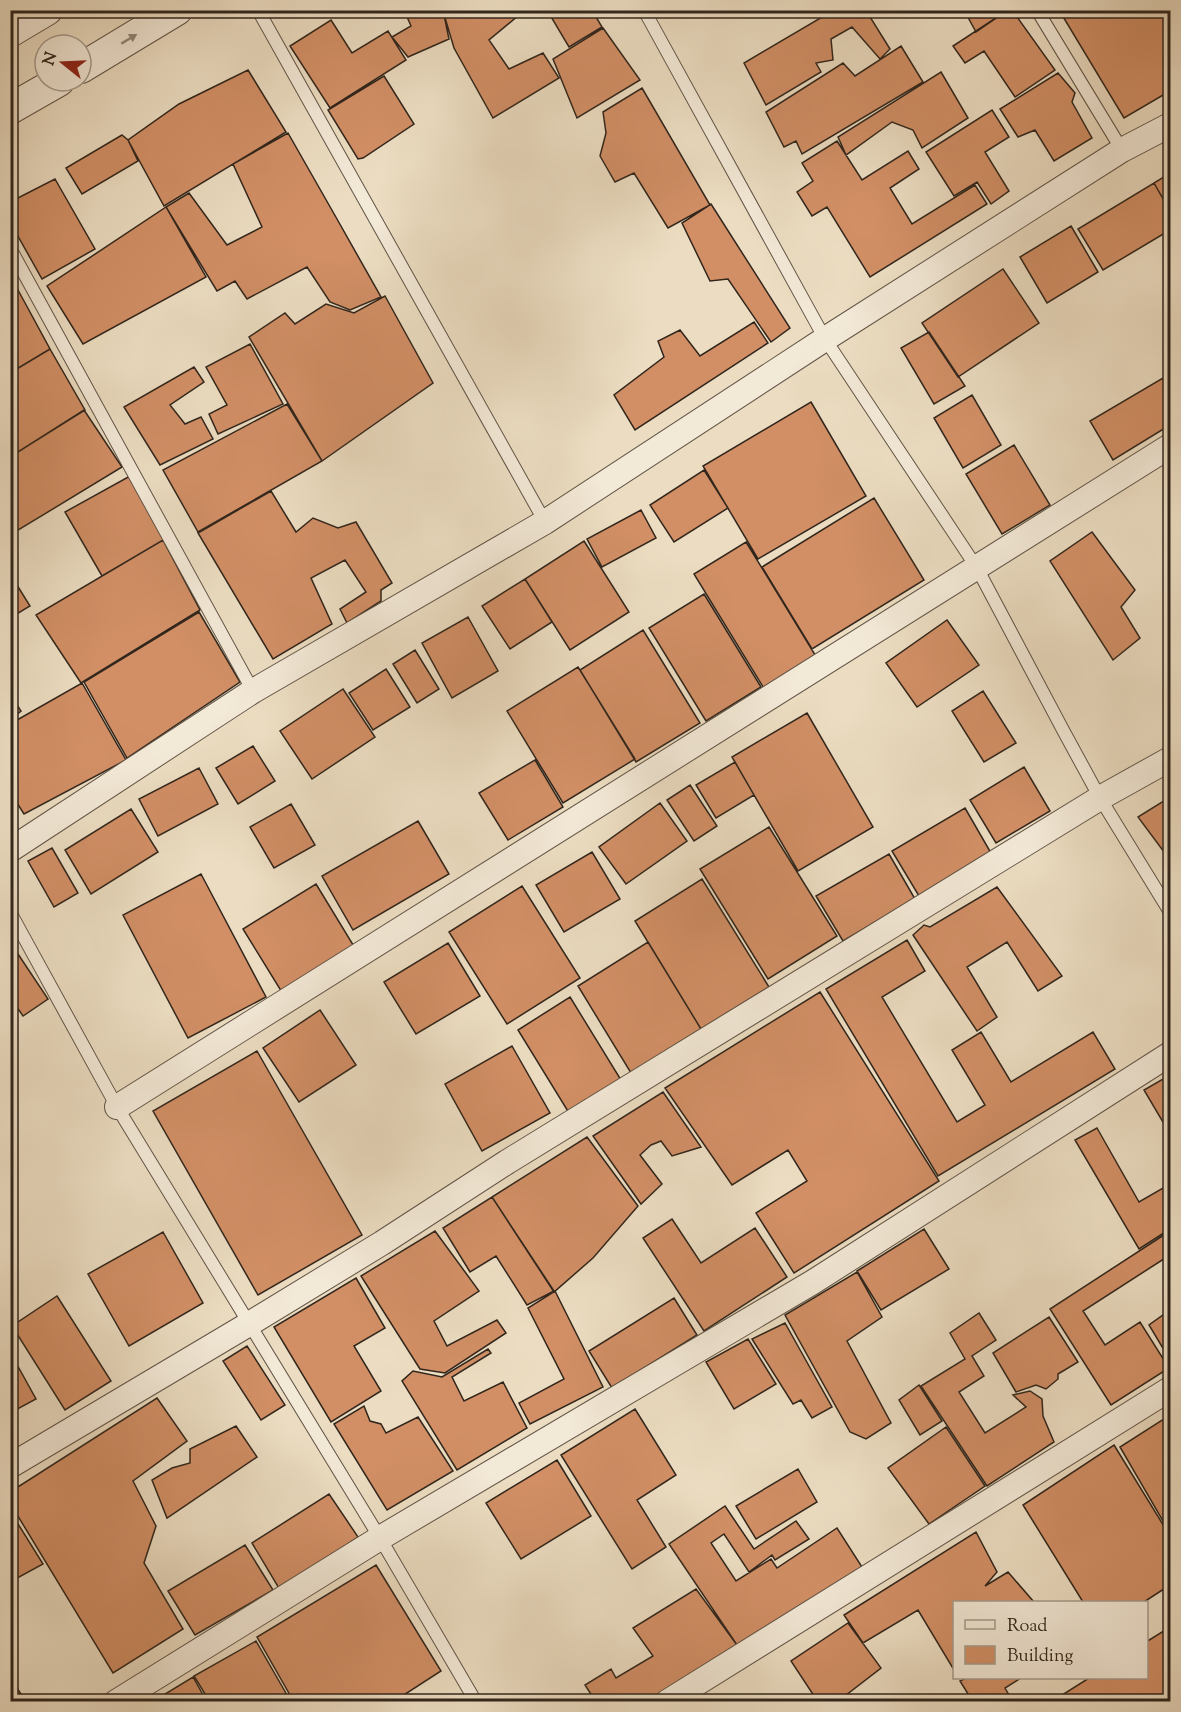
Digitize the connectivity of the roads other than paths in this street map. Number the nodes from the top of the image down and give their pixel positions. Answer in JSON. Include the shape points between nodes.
{"nodes":[{"id":1,"x":47,"y":10,"type":"edge"},
{"id":2,"x":177,"y":10,"type":"edge"},
{"id":3,"x":258,"y":10,"type":"edge"},
{"id":4,"x":644,"y":10,"type":"edge"},
{"id":5,"x":1037,"y":10,"type":"edge"},
{"id":6,"x":10,"y":32,"type":"edge"},
{"id":7,"x":93,"y":61,"type":"edge"},
{"id":8,"x":38,"y":93,"type":"edge"},
{"id":9,"x":10,"y":110,"type":"edge"},
{"id":10,"x":1170,"y":125,"type":"edge"},
{"id":11,"x":1122,"y":150,"type":"junction"},
{"id":12,"x":10,"y":248,"type":"edge"},
{"id":13,"x":825,"y":339,"type":"junction"},
{"id":14,"x":1170,"y":446,"type":"edge"},
{"id":15,"x":545,"y":522,"type":"junction"},
{"id":16,"x":977,"y":568,"type":"junction"},
{"id":17,"x":254,"y":691,"type":"junction"},
{"id":18,"x":1170,"y":759,"type":"edge"},
{"id":19,"x":1100,"y":798,"type":"junction"},
{"id":20,"x":10,"y":850,"type":"edge"},
{"id":21,"x":10,"y":912,"type":"edge"},
{"id":22,"x":1170,"y":912,"type":"edge"},
{"id":23,"x":1170,"y":1054,"type":"edge"},
{"id":24,"x":117,"y":1107,"type":"junction"},
{"id":25,"x":249,"y":1324,"type":"junction"},
{"id":26,"x":1170,"y":1389,"type":"edge"},
{"id":27,"x":10,"y":1466,"type":"edge"},
{"id":28,"x":380,"y":1538,"type":"junction"},
{"id":29,"x":116,"y":1701,"type":"edge"},
{"id":30,"x":476,"y":1701,"type":"edge"},
{"id":31,"x":667,"y":1701,"type":"edge"}],
"edges":[{"from":1,"to":6,"type":"street"},
{"from":7,"to":2,"type":"street","one_way":true},
{"from":3,"to":15,"type":"lane"},
{"from":4,"to":13,"type":"lane"},
{"from":5,"to":11,"type":"lane"},
{"from":8,"to":9,"type":"street"},
{"from":10,"to":11,"type":"street"},
{"from":11,"to":13,"type":"street"},
{"from":12,"to":17,"type":"lane"},
{"from":13,"to":15,"type":"street"},
{"from":13,"to":16,"type":"lane"},
{"from":14,"to":16,"type":"street"},
{"from":15,"to":17,"type":"street"},
{"from":16,"to":19,"type":"lane"},
{"from":16,"to":24,"type":"street"},
{"from":17,"to":20,"type":"street"},
{"from":18,"to":19,"type":"street"},
{"from":19,"to":22,"type":"lane"},
{"from":19,"to":25,"type":"street"},
{"from":21,"to":24,"type":"lane"},
{"from":23,"to":28,"type":"street","via":[[813,1282]]},
{"from":24,"to":25,"type":"lane"},
{"from":25,"to":27,"type":"street"},
{"from":25,"to":28,"type":"lane"},
{"from":26,"to":31,"type":"street"},
{"from":28,"to":29,"type":"street"},
{"from":28,"to":30,"type":"lane"}]}
